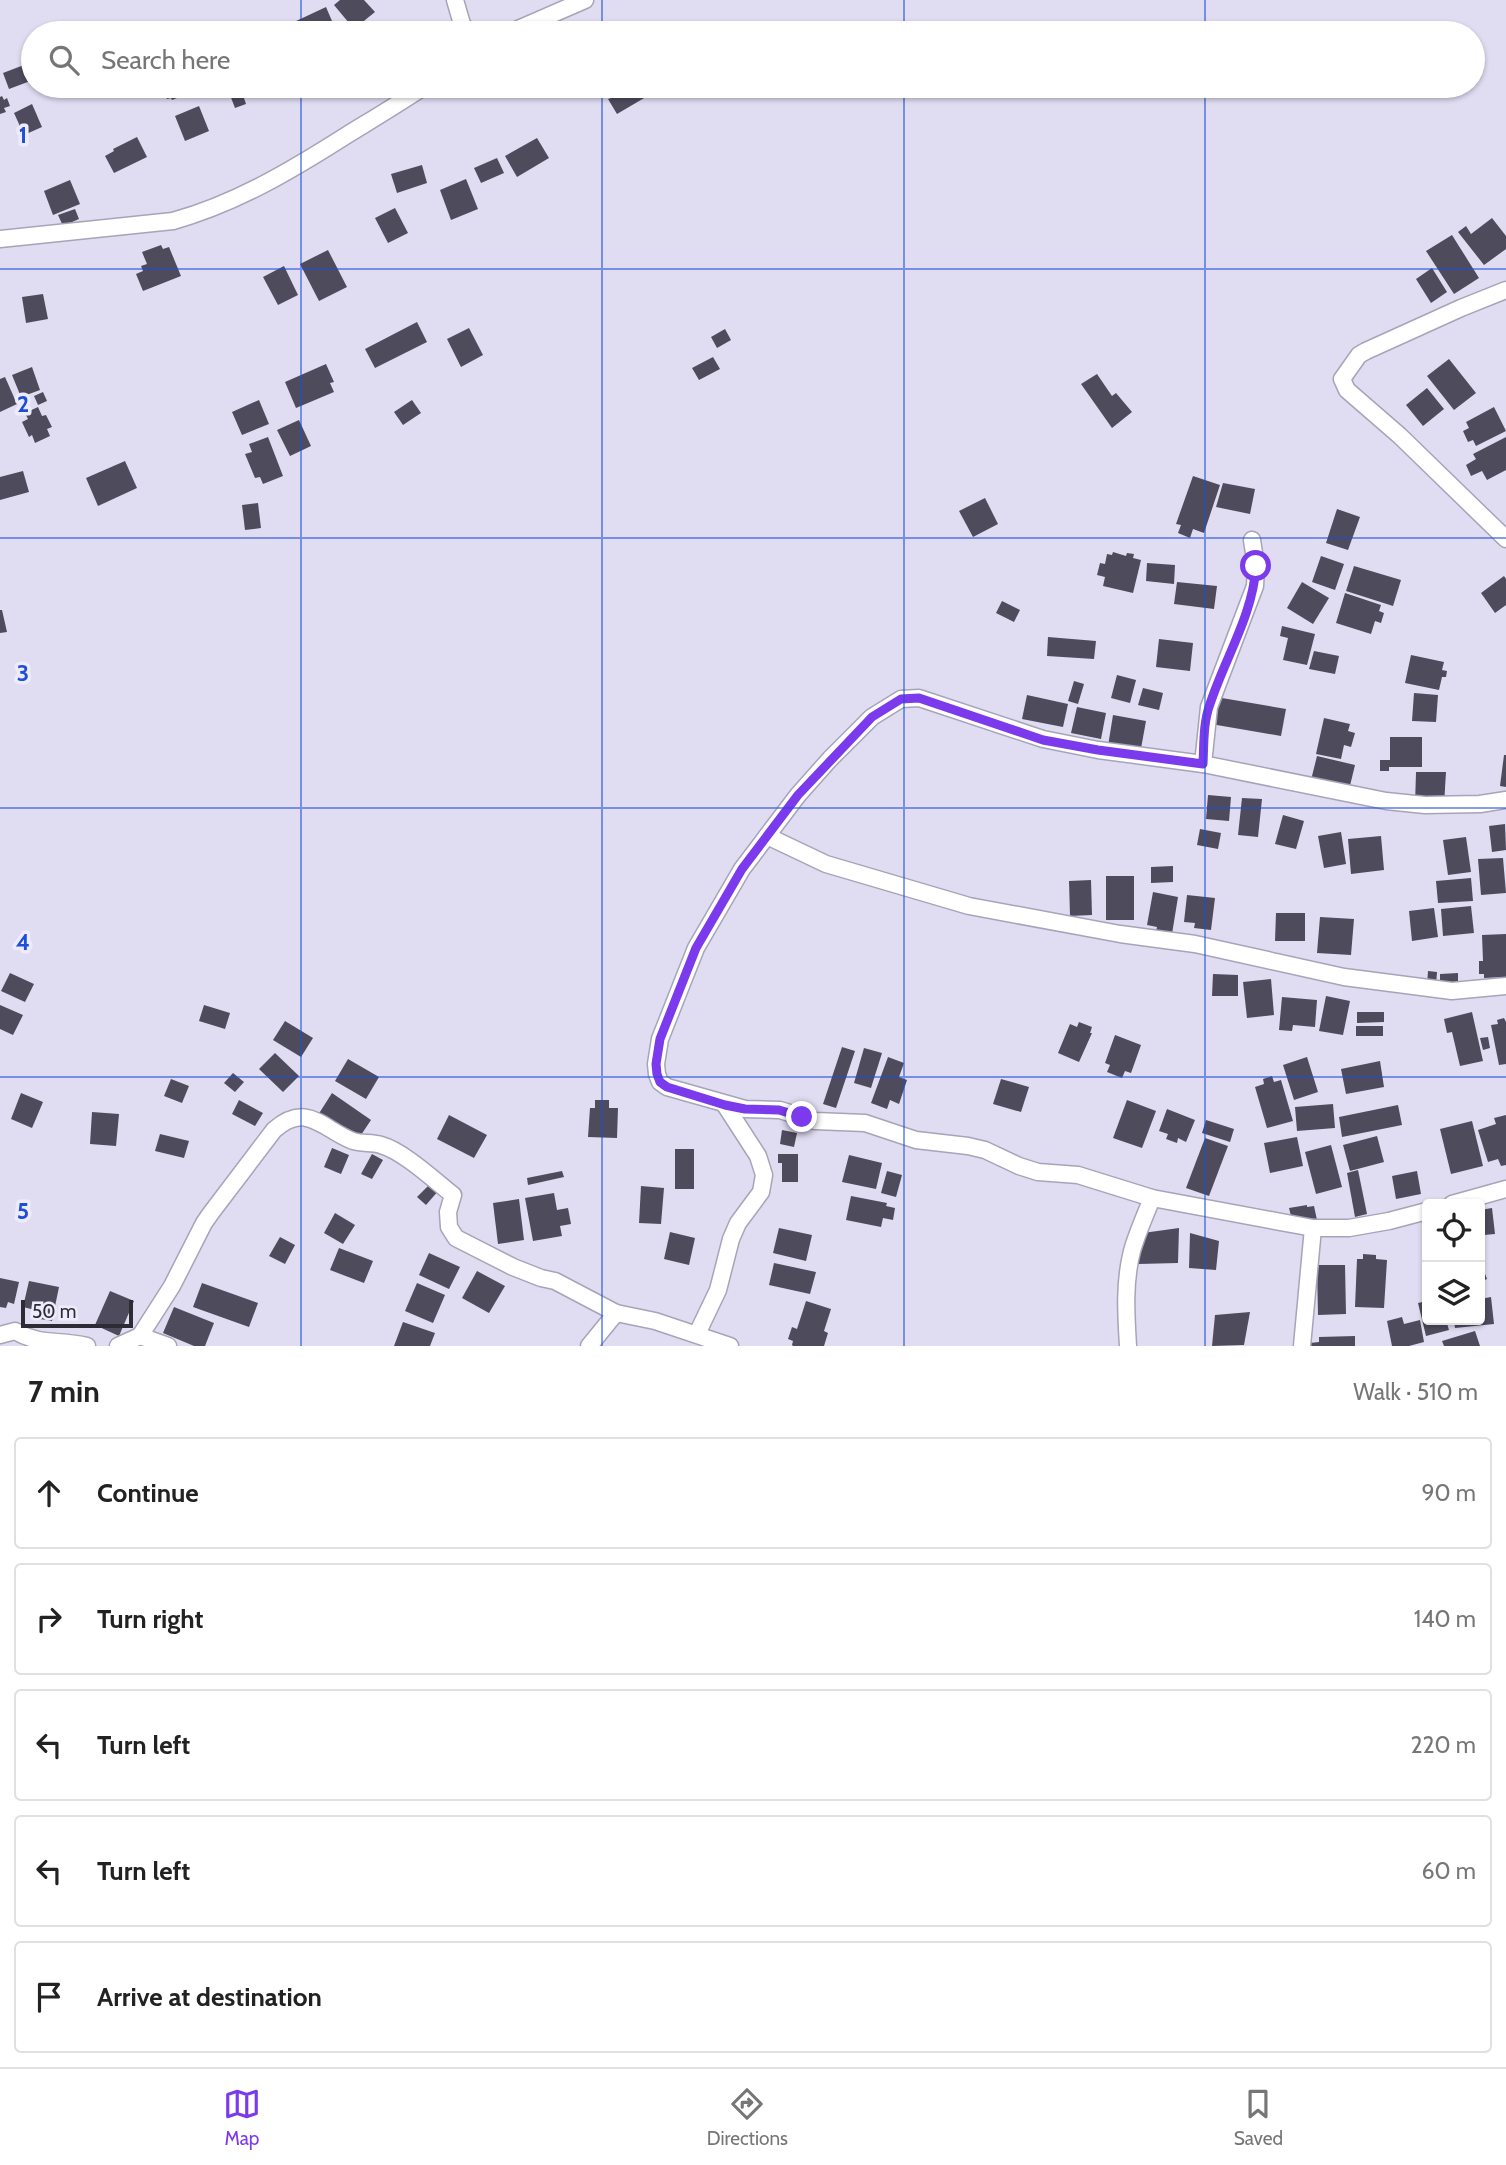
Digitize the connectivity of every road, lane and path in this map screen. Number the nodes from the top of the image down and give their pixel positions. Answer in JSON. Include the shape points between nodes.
{"nodes":[{"id":1,"x":455,"y":0,"type":"edge"},
{"id":2,"x":585,"y":0,"type":"edge"},
{"id":3,"x":461,"y":21,"type":"edge"},
{"id":4,"x":537,"y":21,"type":"edge"},
{"id":5,"x":406,"y":98,"type":"edge"},
{"id":6,"x":0,"y":239,"type":"edge"},
{"id":7,"x":1506,"y":290,"type":"edge"},
{"id":8,"x":1506,"y":539,"type":"edge"},
{"id":9,"x":1252,"y":540,"type":"dead end"},
{"id":10,"x":1203,"y":764,"type":"junction"},
{"id":11,"x":1506,"y":800,"type":"edge"},
{"id":12,"x":767,"y":836,"type":"junction"},
{"id":13,"x":1506,"y":986,"type":"edge"},
{"id":14,"x":725,"y":1105,"type":"junction"},
{"id":15,"x":1506,"y":1189,"type":"edge"},
{"id":16,"x":1152,"y":1198,"type":"junction"},
{"id":17,"x":1470,"y":1199,"type":"edge"},
{"id":18,"x":1422,"y":1212,"type":"edge"},
{"id":19,"x":1313,"y":1228,"type":"junction"},
{"id":20,"x":616,"y":1312,"type":"junction"},
{"id":21,"x":698,"y":1334,"type":"junction"},
{"id":22,"x":0,"y":1335,"type":"edge"},
{"id":23,"x":140,"y":1336,"type":"junction"},
{"id":24,"x":87,"y":1346,"type":"edge"},
{"id":25,"x":118,"y":1346,"type":"edge"},
{"id":26,"x":168,"y":1346,"type":"edge"},
{"id":27,"x":589,"y":1346,"type":"edge"},
{"id":28,"x":730,"y":1346,"type":"edge"},
{"id":29,"x":1128,"y":1346,"type":"edge"},
{"id":30,"x":1302,"y":1346,"type":"edge"}],
"edges":[{"from":1,"to":3,"type":"street"},
{"from":2,"to":4,"type":"street"},
{"from":5,"to":6,"type":"street","via":[[279,177],[199,214],[173,221]]},
{"from":7,"to":8,"type":"street","via":[[1366,351],[1342,379],[1347,390]]},
{"from":9,"to":10,"type":"street","via":[[1255,586],[1209,707]]},
{"from":10,"to":11,"type":"street","via":[[1425,806]]},
{"from":10,"to":12,"type":"street","via":[[1043,740],[909,697],[872,717],[798,795]]},
{"from":12,"to":13,"type":"street","via":[[826,864],[969,906],[1195,944],[1344,977],[1452,991]]},
{"from":12,"to":14,"type":"street","via":[[724,897],[696,948],[660,1039],[656,1064],[660,1082],[667,1087]]},
{"from":14,"to":16,"type":"street","via":[[779,1110],[815,1121],[864,1124],[916,1139],[968,1146],[1038,1172],[1078,1175]]},
{"from":14,"to":21,"type":"street","via":[[758,1156],[764,1175],[761,1192],[730,1239],[718,1290]]},
{"from":15,"to":17,"type":"street"},
{"from":16,"to":19,"type":"street"},
{"from":16,"to":29,"type":"street","via":[[1128,1273]]},
{"from":18,"to":19,"type":"street","via":[[1349,1228]]},
{"from":19,"to":30,"type":"street"},
{"from":20,"to":21,"type":"street"},
{"from":20,"to":23,"type":"street","via":[[456,1238],[449,1227],[453,1195],[414,1163],[382,1145],[356,1142],[304,1116],[274,1130],[211,1213]]},
{"from":20,"to":27,"type":"street"},
{"from":21,"to":28,"type":"street"},
{"from":22,"to":24,"type":"street","via":[[15,1331],[27,1341]]},
{"from":23,"to":25,"type":"street"},
{"from":23,"to":26,"type":"street"}]}
